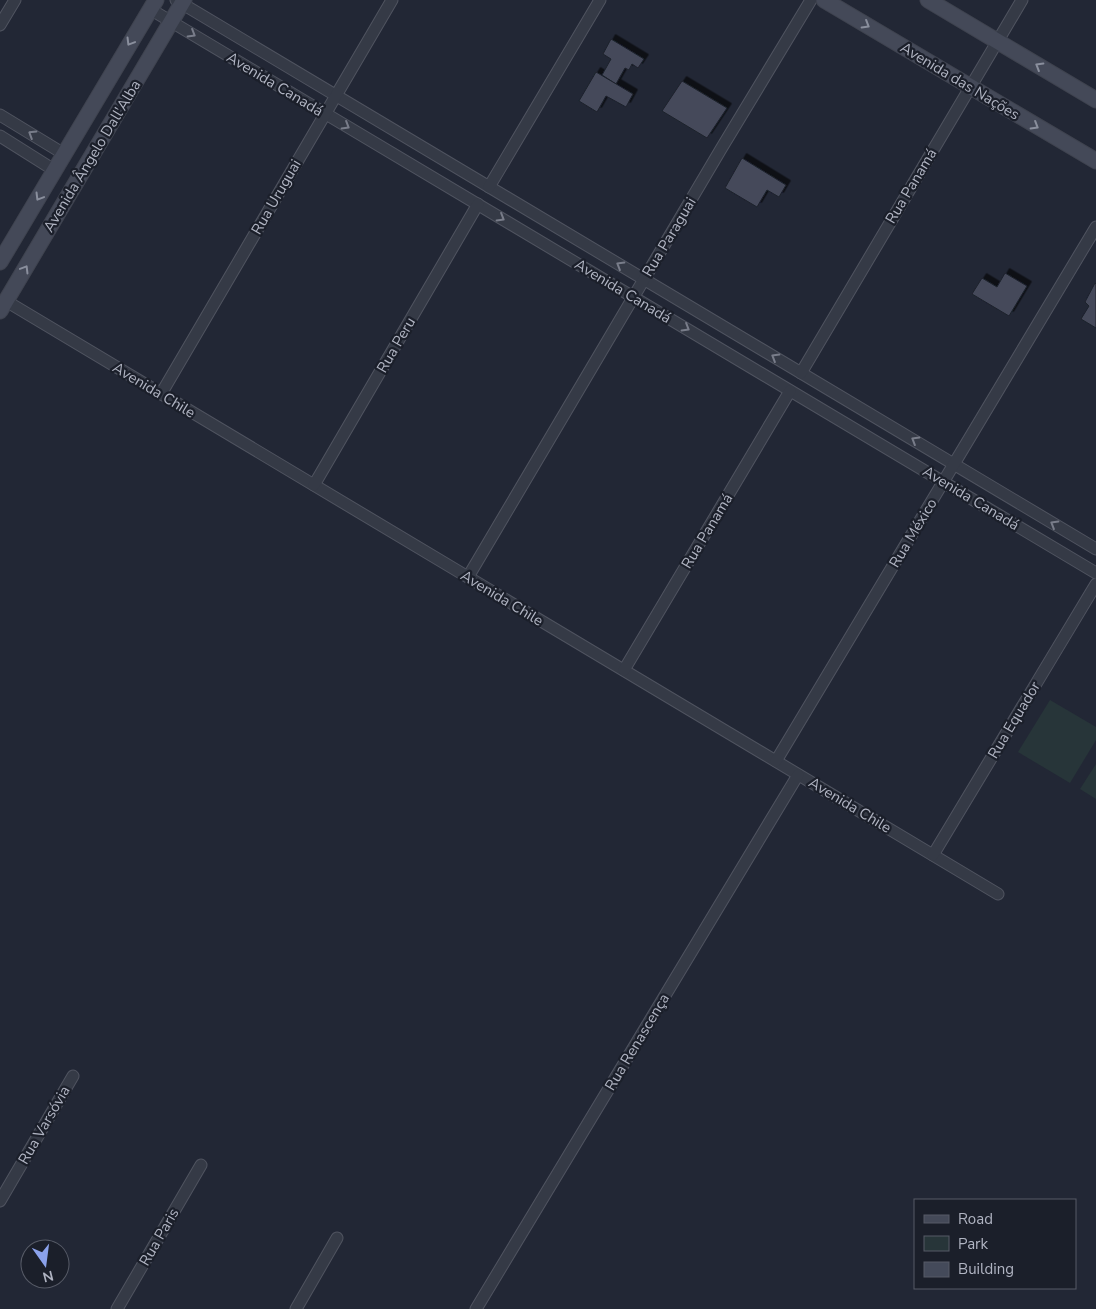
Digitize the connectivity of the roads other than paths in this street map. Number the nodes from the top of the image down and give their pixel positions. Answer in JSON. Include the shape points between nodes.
{"nodes":[{"id":1,"x":15,"y":0,"type":"edge"},
{"id":2,"x":392,"y":0,"type":"edge"},
{"id":3,"x":600,"y":0,"type":"edge"},
{"id":4,"x":812,"y":0,"type":"edge"},
{"id":5,"x":824,"y":0,"type":"edge"},
{"id":6,"x":928,"y":0,"type":"edge"},
{"id":7,"x":1022,"y":0,"type":"edge"},
{"id":8,"x":181,"y":1,"type":"edge"},
{"id":9,"x":153,"y":5,"type":"edge"},
{"id":10,"x":172,"y":22,"type":"junction"},
{"id":11,"x":0,"y":25,"type":"edge"},
{"id":12,"x":998,"y":41,"type":"junction"},
{"id":13,"x":970,"y":87,"type":"junction"},
{"id":14,"x":336,"y":96,"type":"junction"},
{"id":15,"x":1096,"y":100,"type":"edge"},
{"id":16,"x":325,"y":113,"type":"junction"},
{"id":17,"x":0,"y":115,"type":"edge"},
{"id":18,"x":0,"y":136,"type":"edge"},
{"id":19,"x":64,"y":154,"type":"junction"},
{"id":20,"x":1096,"y":161,"type":"edge"},
{"id":21,"x":54,"y":170,"type":"junction"},
{"id":22,"x":489,"y":187,"type":"junction"},
{"id":23,"x":478,"y":204,"type":"junction"},
{"id":24,"x":1096,"y":227,"type":"edge"},
{"id":25,"x":0,"y":262,"type":"edge"},
{"id":26,"x":644,"y":279,"type":"junction"},
{"id":27,"x":634,"y":297,"type":"junction"},
{"id":28,"x":3,"y":306,"type":"edge"},
{"id":29,"x":801,"y":373,"type":"junction"},
{"id":30,"x":790,"y":391,"type":"junction"},
{"id":31,"x":161,"y":394,"type":"junction"},
{"id":32,"x":954,"y":464,"type":"junction"},
{"id":33,"x":943,"y":482,"type":"junction"},
{"id":34,"x":314,"y":485,"type":"junction"},
{"id":35,"x":1096,"y":549,"type":"edge"},
{"id":36,"x":1096,"y":573,"type":"edge"},
{"id":37,"x":468,"y":577,"type":"junction"},
{"id":38,"x":1096,"y":584,"type":"edge"},
{"id":39,"x":624,"y":670,"type":"junction"},
{"id":40,"x":776,"y":761,"type":"junction"},
{"id":41,"x":798,"y":774,"type":"junction"},
{"id":42,"x":933,"y":855,"type":"junction"},
{"id":43,"x":998,"y":894,"type":"dead end"},
{"id":44,"x":73,"y":1076,"type":"dead end"},
{"id":45,"x":201,"y":1166,"type":"dead end"},
{"id":46,"x":0,"y":1201,"type":"edge"},
{"id":47,"x":337,"y":1238,"type":"dead end"},
{"id":48,"x":117,"y":1309,"type":"edge"},
{"id":49,"x":296,"y":1309,"type":"edge"},
{"id":50,"x":476,"y":1309,"type":"edge"}],
"edges":[{"from":1,"to":11,"type":"street"},
{"from":2,"to":14,"type":"street","name":"Rua Uruguai"},
{"from":3,"to":22,"type":"street"},
{"from":4,"to":26,"type":"street","name":"Rua Paraguai"},
{"from":5,"to":13,"type":"main road","name":"Avenida das Nações","one_way":true},
{"from":6,"to":12,"type":"main road"},
{"from":7,"to":12,"type":"street","name":"Rua Panamá"},
{"from":8,"to":10,"type":"main road","name":"Avenida Ângelo Dall'Alba"},
{"from":8,"to":14,"type":"street","name":"Avenida Canadá"},
{"from":9,"to":10,"type":"street","name":"Avenida Canadá"},
{"from":9,"to":19,"type":"main road","name":"Avenida Ângelo Dall'Alba","one_way":true},
{"from":10,"to":16,"type":"street","name":"Avenida Canadá","one_way":true},
{"from":28,"to":10,"type":"main road","name":"Avenida Ângelo Dall'Alba","one_way":true},
{"from":12,"to":13,"type":"street","name":"Rua Panamá"},
{"from":15,"to":12,"type":"main road","one_way":true},
{"from":13,"to":20,"type":"main road","name":"Avenida das Nações","one_way":true},
{"from":13,"to":29,"type":"street","name":"Rua Panamá"},
{"from":14,"to":16,"type":"street","name":"Rua Uruguai"},
{"from":14,"to":22,"type":"street","name":"Avenida Canadá"},
{"from":16,"to":23,"type":"street","name":"Avenida Canadá","one_way":true},
{"from":16,"to":31,"type":"street","name":"Rua Uruguai"},
{"from":19,"to":17,"type":"street","one_way":true},
{"from":18,"to":21,"type":"street"},
{"from":19,"to":21,"type":"main road","name":"Avenida Ângelo Dall'Alba"},
{"from":21,"to":25,"type":"main road","name":"Avenida Ângelo Dall'Alba","one_way":true},
{"from":26,"to":22,"type":"street","name":"Avenida Canadá","one_way":true},
{"from":23,"to":27,"type":"street","name":"Avenida Canadá","one_way":true},
{"from":23,"to":34,"type":"street","name":"Rua Peru"},
{"from":24,"to":32,"type":"street","name":"Rua México"},
{"from":26,"to":27,"type":"street","name":"Rua Paraguai"},
{"from":29,"to":26,"type":"street","name":"Avenida Canadá","one_way":true},
{"from":27,"to":30,"type":"street","name":"Avenida Canadá","one_way":true},
{"from":27,"to":37,"type":"street","name":"Rua Paraguai"},
{"from":28,"to":31,"type":"street","name":"Avenida Chile"},
{"from":32,"to":29,"type":"street","name":"Avenida Canadá","one_way":true},
{"from":30,"to":33,"type":"street","name":"Avenida Canadá"},
{"from":30,"to":39,"type":"street","name":"Rua Panamá"},
{"from":31,"to":34,"type":"street","name":"Avenida Chile"},
{"from":32,"to":33,"type":"street","name":"Rua México"},
{"from":35,"to":32,"type":"street","name":"Avenida Canadá","one_way":true},
{"from":33,"to":36,"type":"street","name":"Avenida Canadá"},
{"from":33,"to":40,"type":"street","name":"Rua México"},
{"from":34,"to":37,"type":"street","name":"Avenida Chile"},
{"from":37,"to":39,"type":"street","name":"Avenida Chile"},
{"from":38,"to":42,"type":"street","name":"Rua Equador"},
{"from":39,"to":40,"type":"street","name":"Avenida Chile"},
{"from":40,"to":41,"type":"street","name":"Avenida Chile"},
{"from":41,"to":42,"type":"street","name":"Avenida Chile"},
{"from":41,"to":50,"type":"street","name":"Rua Renascença"},
{"from":42,"to":43,"type":"street","name":"Avenida Chile"},
{"from":44,"to":46,"type":"street","name":"Rua Varsóvia"},
{"from":45,"to":48,"type":"street","name":"Rua Paris"},
{"from":47,"to":49,"type":"street"}]}
